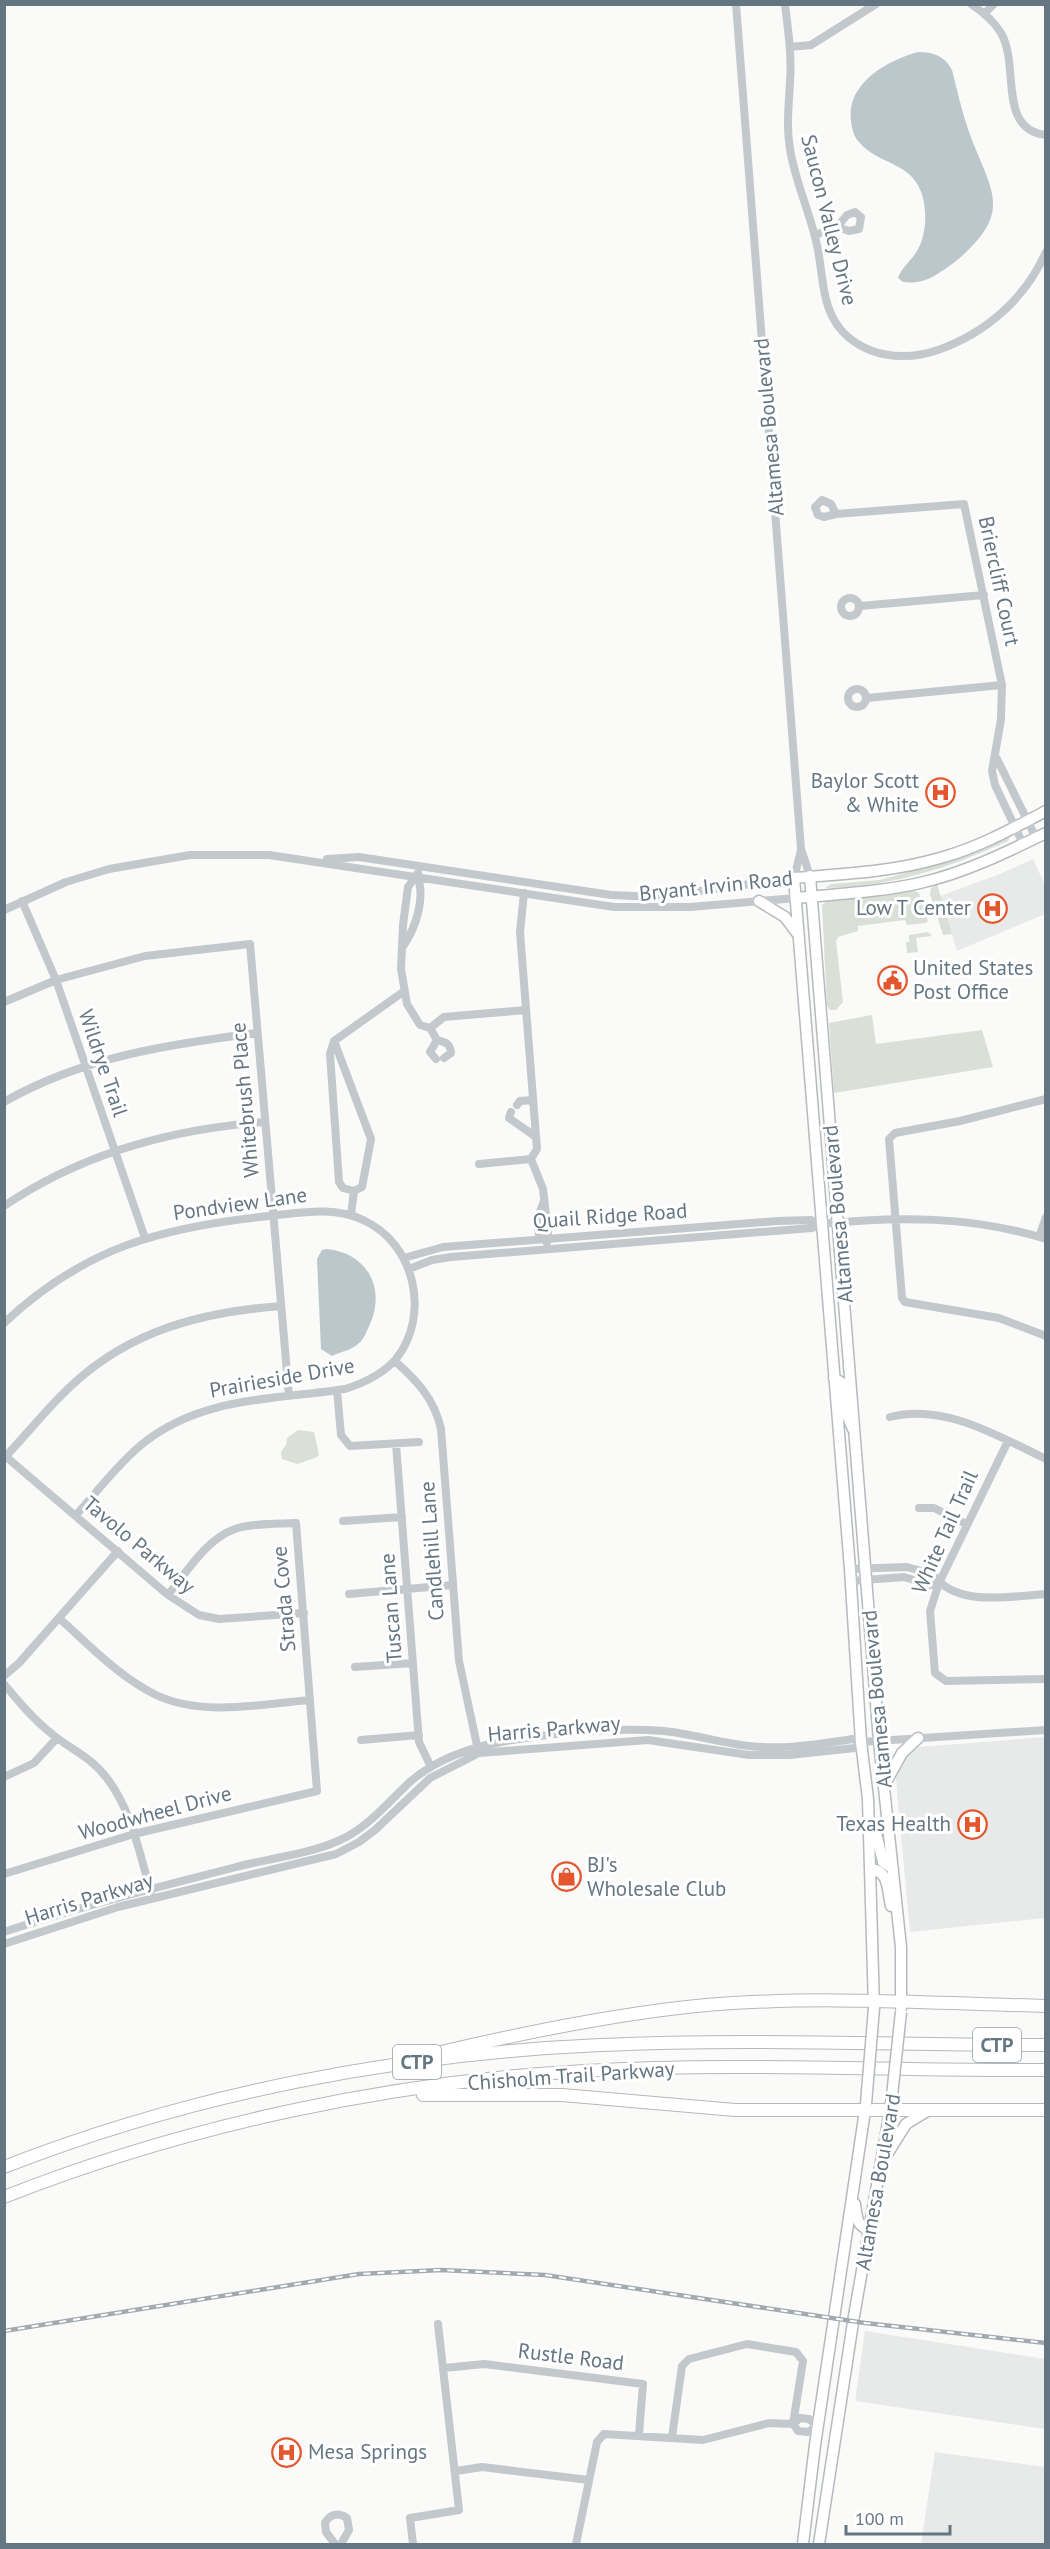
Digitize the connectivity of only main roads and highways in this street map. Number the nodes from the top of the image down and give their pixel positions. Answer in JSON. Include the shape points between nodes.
{"nodes":[{"id":1,"x":1046,"y":811,"type":"edge"},
{"id":2,"x":1041,"y":835,"type":"edge"},
{"id":3,"x":810,"y":876,"type":"junction"},
{"id":4,"x":794,"y":878,"type":"joint"},
{"id":5,"x":813,"y":897,"type":"junction"},
{"id":6,"x":796,"y":898,"type":"junction"},
{"id":7,"x":759,"y":901,"type":"road end"},
{"id":8,"x":798,"y":934,"type":"junction"},
{"id":9,"x":834,"y":1378,"type":"junction"},
{"id":10,"x":855,"y":1431,"type":"junction"},
{"id":11,"x":918,"y":1738,"type":"road end"},
{"id":12,"x":885,"y":1785,"type":"junction"},
{"id":13,"x":869,"y":1818,"type":"junction"},
{"id":14,"x":872,"y":1869,"type":"junction"},
{"id":15,"x":893,"y":1869,"type":"junction"},
{"id":16,"x":902,"y":1947,"type":"junction"},
{"id":17,"x":874,"y":2005,"type":"junction"},
{"id":18,"x":1046,"y":2006,"type":"edge"},
{"id":19,"x":901,"y":2007,"type":"junction"},
{"id":20,"x":1046,"y":2045,"type":"edge"},
{"id":21,"x":369,"y":2069,"type":"junction"},
{"id":22,"x":1046,"y":2070,"type":"edge"},
{"id":23,"x":370,"y":2096,"type":"junction"},
{"id":24,"x":866,"y":2108,"type":"junction"},
{"id":25,"x":891,"y":2108,"type":"junction"},
{"id":26,"x":1046,"y":2110,"type":"edge"},
{"id":27,"x":927,"y":2111,"type":"junction"},
{"id":28,"x":882,"y":2164,"type":"junction"},
{"id":29,"x":4,"y":2168,"type":"edge"},
{"id":30,"x":854,"y":2186,"type":"junction"},
{"id":31,"x":4,"y":2197,"type":"edge"},
{"id":32,"x":870,"y":2230,"type":"junction"},
{"id":33,"x":818,"y":2426,"type":"junction"},
{"id":34,"x":836,"y":2429,"type":"junction"},
{"id":35,"x":803,"y":2544,"type":"edge"},
{"id":36,"x":819,"y":2544,"type":"edge"}],
"edges":[{"from":1,"to":3,"type":"main road","name":"Bryant Irvin Road","via":[[975,846],[929,861],[862,873]]},
{"from":2,"to":5,"type":"main road","name":"Bryant Irvin Road","via":[[978,864],[922,883]]},
{"from":3,"to":4,"type":"main road","name":"Bryant Irvin Road"},
{"from":3,"to":5,"type":"main road","name":"Altamesa Boulevard"},
{"from":4,"to":6,"type":"main road","name":"Altamesa Boulevard"},
{"from":5,"to":6,"type":"main road","name":"Bryant Irvin Road"},
{"from":5,"to":10,"type":"main road","name":"Altamesa Boulevard"},
{"from":6,"to":8,"type":"main road","name":"Altamesa Boulevard"},
{"from":7,"to":8,"type":"main road","via":[[785,917]]},
{"from":8,"to":9,"type":"main road","name":"Altamesa Boulevard"},
{"from":9,"to":10,"type":"main road","via":[[842,1383],[848,1421]]},
{"from":9,"to":13,"type":"main road","name":"Altamesa Boulevard"},
{"from":10,"to":12,"type":"main road","name":"Altamesa Boulevard"},
{"from":11,"to":12,"type":"main road","via":[[895,1762]]},
{"from":12,"to":15,"type":"main road","name":"Altamesa Boulevard"},
{"from":13,"to":14,"type":"main road","name":"Altamesa Boulevard"},
{"from":13,"to":15,"type":"main road","via":[[884,1862]]},
{"from":14,"to":16,"type":"main road","via":[[886,1876]]},
{"from":14,"to":17,"type":"main road","name":"Altamesa Boulevard"},
{"from":15,"to":16,"type":"main road","name":"Altamesa Boulevard"},
{"from":16,"to":19,"type":"main road","name":"Altamesa Boulevard"},
{"from":17,"to":19,"type":"highway"},
{"from":17,"to":21,"type":"highway","via":[[698,2006],[623,2015],[494,2039]]},
{"from":17,"to":24,"type":"main road","name":"Altamesa Boulevard","bridge":true},
{"from":18,"to":19,"type":"highway"},
{"from":19,"to":25,"type":"main road","name":"Altamesa Boulevard","bridge":true},
{"from":20,"to":21,"type":"highway","name":"Chisholm Trail Parkway","number":"CTP","via":[[634,2043],[524,2050]]},
{"from":21,"to":29,"type":"highway","name":"Chisholm Trail Parkway","number":"CTP","via":[[291,2083],[155,2117]]},
{"from":22,"to":23,"type":"highway","name":"Chisholm Trail Parkway","number":"CTP","via":[[585,2071]]},
{"from":23,"to":24,"type":"highway","via":[[533,2094],[712,2109]]},
{"from":23,"to":31,"type":"highway","name":"Chisholm Trail Parkway","number":"CTP","via":[[208,2131]]},
{"from":24,"to":25,"type":"highway"},
{"from":24,"to":30,"type":"main road","name":"Altamesa Boulevard"},
{"from":25,"to":27,"type":"highway"},
{"from":25,"to":28,"type":"main road","name":"Altamesa Boulevard"},
{"from":26,"to":27,"type":"highway"},
{"from":27,"to":28,"type":"main road","via":[[906,2124]]},
{"from":28,"to":32,"type":"main road","name":"Altamesa Boulevard"},
{"from":30,"to":32,"type":"main road","via":[[857,2221],[861,2228]]},
{"from":30,"to":33,"type":"main road","name":"Altamesa Boulevard"},
{"from":32,"to":34,"type":"main road","name":"Altamesa Boulevard"},
{"from":33,"to":34,"type":"main road"},
{"from":33,"to":35,"type":"main road","name":"Altamesa Boulevard"},
{"from":34,"to":36,"type":"main road","name":"Altamesa Boulevard"}]}
